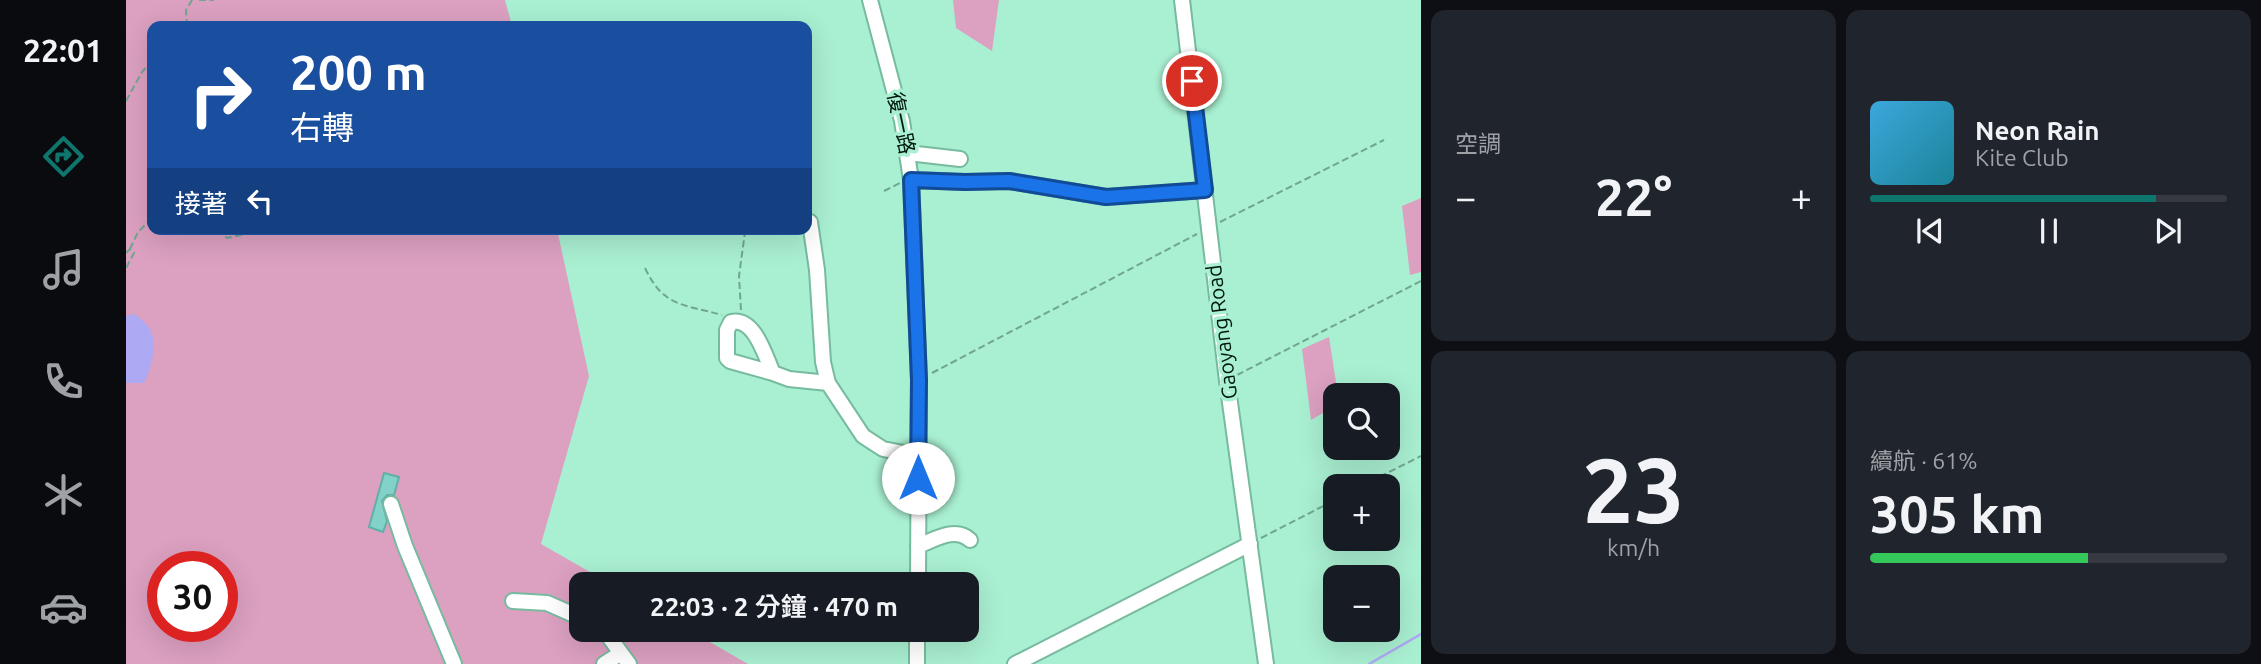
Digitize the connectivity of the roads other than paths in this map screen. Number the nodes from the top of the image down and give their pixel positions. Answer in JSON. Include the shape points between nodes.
{"nodes":[{"id":1,"x":870,"y":0,"type":"edge"},
{"id":2,"x":1182,"y":0,"type":"edge"},
{"id":3,"x":908,"y":153,"type":"junction"},
{"id":4,"x":960,"y":159,"type":"dead end"},
{"id":5,"x":911,"y":180,"type":"junction"},
{"id":6,"x":1205,"y":190,"type":"junction"},
{"id":7,"x":812,"y":235,"type":"edge"},
{"id":8,"x":772,"y":373,"type":"junction"},
{"id":9,"x":828,"y":383,"type":"junction"},
{"id":10,"x":919,"y":456,"type":"junction"},
{"id":11,"x":391,"y":505,"type":"dead end"},
{"id":12,"x":970,"y":540,"type":"dead end"},
{"id":13,"x":1250,"y":544,"type":"junction"},
{"id":14,"x":918,"y":546,"type":"junction"},
{"id":15,"x":918,"y":572,"type":"edge"},
{"id":16,"x":513,"y":601,"type":"dead end"},
{"id":17,"x":569,"y":613,"type":"edge"},
{"id":18,"x":613,"y":642,"type":"edge"},
{"id":19,"x":917,"y":642,"type":"edge"},
{"id":20,"x":625,"y":659,"type":"edge"},
{"id":21,"x":454,"y":664,"type":"edge"},
{"id":22,"x":604,"y":664,"type":"edge"},
{"id":23,"x":917,"y":664,"type":"edge"},
{"id":24,"x":1015,"y":664,"type":"edge"},
{"id":25,"x":1266,"y":664,"type":"edge"}],
"edges":[{"from":1,"to":3,"type":"street","name":"復一路"},
{"from":2,"to":6,"type":"street","name":"Gaoyang Road"},
{"from":3,"to":4,"type":"street"},
{"from":3,"to":5,"type":"street","name":"復一路"},
{"from":5,"to":6,"type":"street","via":[[1009,181],[1106,197]]},
{"from":5,"to":10,"type":"street","name":"復一路"},
{"from":6,"to":13,"type":"street","name":"Gaoyang Road"},
{"from":7,"to":9,"type":"street"},
{"from":8,"to":8,"type":"street","via":[[754,333],[739,321],[728,325],[727,358]]},
{"from":8,"to":9,"type":"street"},
{"from":9,"to":10,"type":"street","via":[[863,436],[883,449]]},
{"from":10,"to":14,"type":"street","name":"復一路"},
{"from":11,"to":21,"type":"street"},
{"from":12,"to":14,"type":"street","via":[[953,533]]},
{"from":13,"to":24,"type":"street"},
{"from":13,"to":25,"type":"street","name":"Gaoyang Road"},
{"from":14,"to":15,"type":"street","name":"復一路"},
{"from":16,"to":17,"type":"street","via":[[547,603]]},
{"from":18,"to":20,"type":"street"},
{"from":19,"to":23,"type":"street"},
{"from":20,"to":22,"type":"street"}]}
